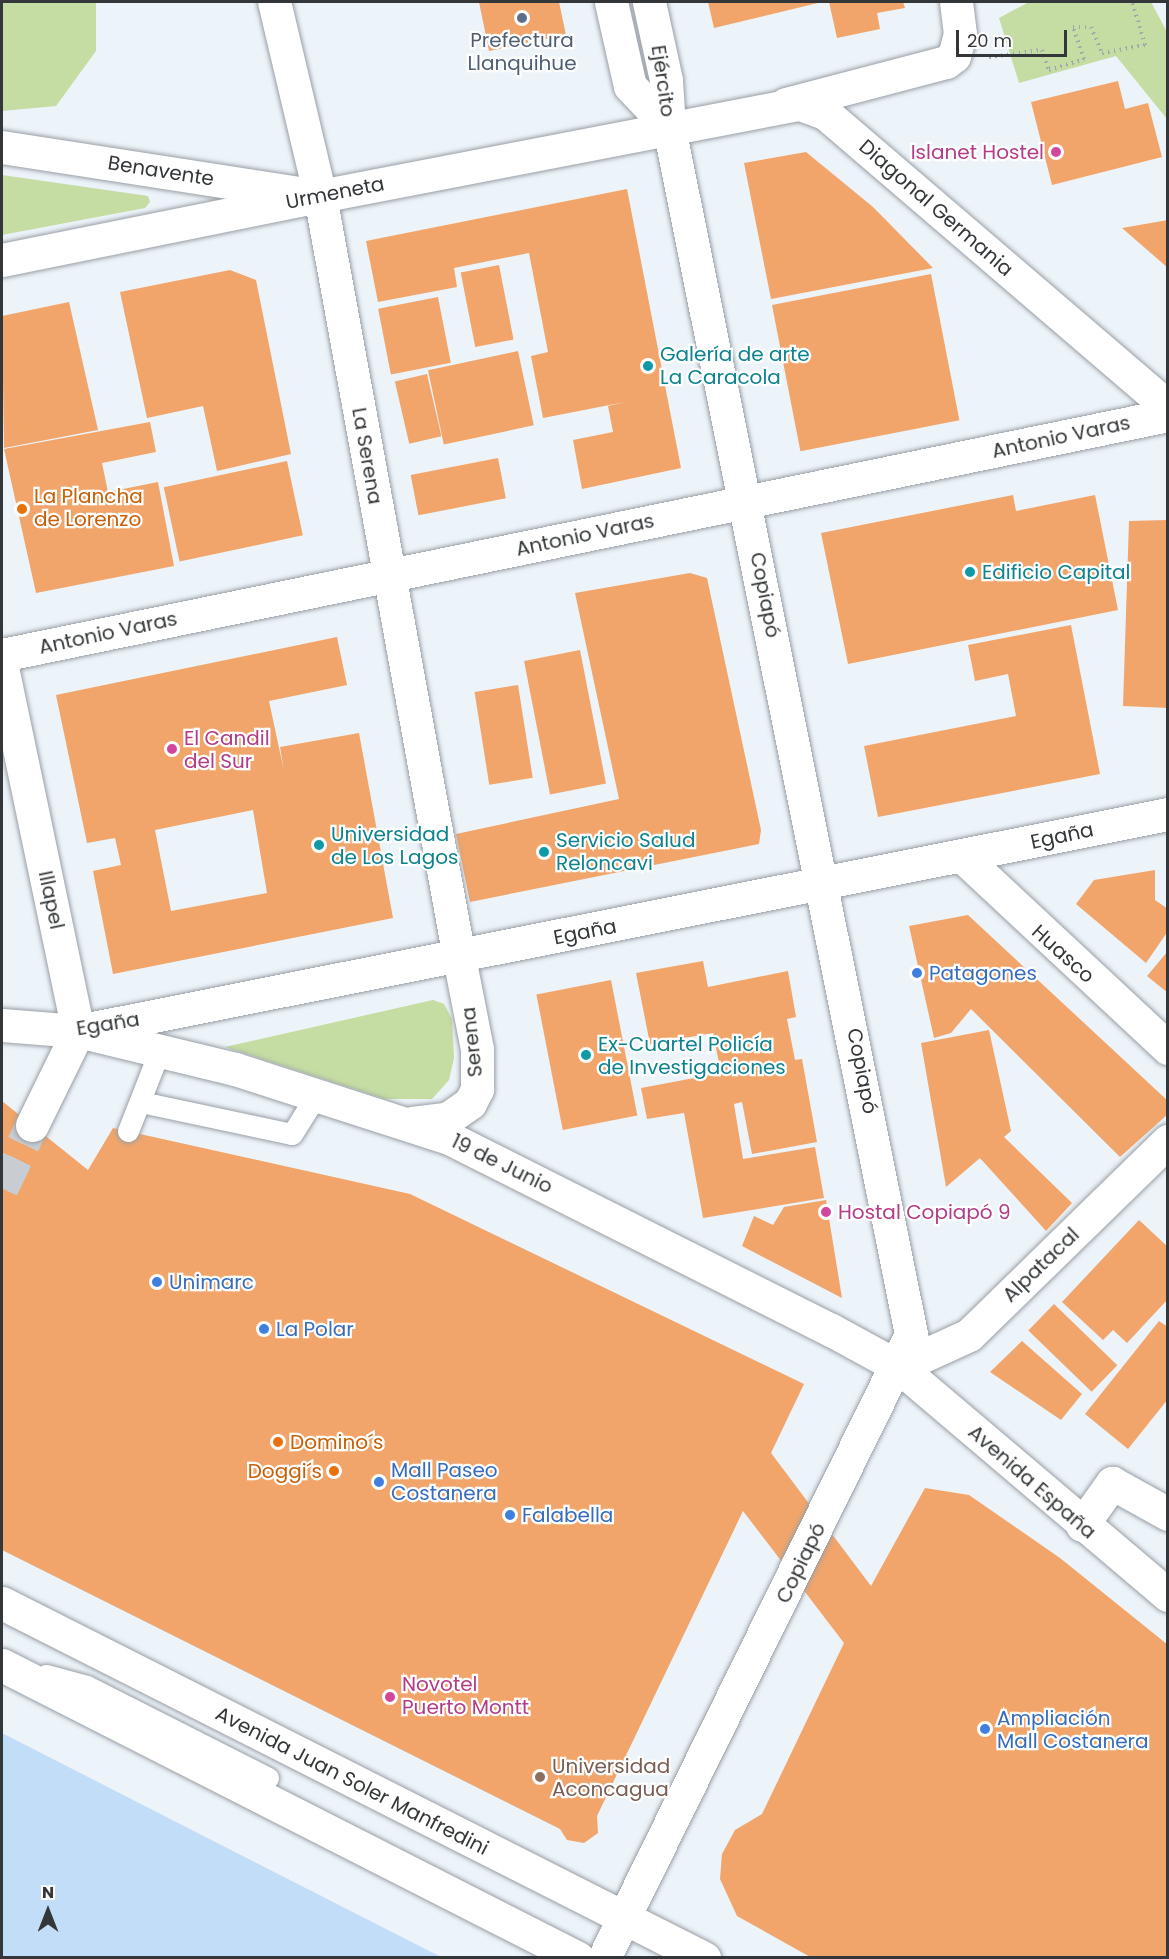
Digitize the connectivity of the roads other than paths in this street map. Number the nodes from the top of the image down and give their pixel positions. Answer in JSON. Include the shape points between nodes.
{"nodes":[{"id":1,"x":274,"y":2,"type":"edge"},
{"id":2,"x":611,"y":2,"type":"edge"},
{"id":3,"x":650,"y":2,"type":"edge"},
{"id":4,"x":956,"y":2,"type":"edge"},
{"id":5,"x":786,"y":104,"type":"junction"},
{"id":6,"x":669,"y":127,"type":"junction"},
{"id":7,"x":2,"y":147,"type":"edge"},
{"id":8,"x":320,"y":196,"type":"junction"},
{"id":9,"x":2,"y":260,"type":"edge"},
{"id":10,"x":1167,"y":407,"type":"edge"},
{"id":11,"x":1167,"y":415,"type":"edge"},
{"id":12,"x":746,"y":502,"type":"junction"},
{"id":13,"x":388,"y":575,"type":"junction"},
{"id":14,"x":2,"y":655,"type":"edge"},
{"id":15,"x":2,"y":667,"type":"edge"},
{"id":16,"x":1167,"y":814,"type":"edge"},
{"id":17,"x":962,"y":856,"type":"junction"},
{"id":18,"x":824,"y":885,"type":"junction"},
{"id":19,"x":450,"y":913,"type":"joint"},
{"id":20,"x":459,"y":957,"type":"junction"},
{"id":21,"x":2,"y":1025,"type":"edge"},
{"id":22,"x":78,"y":1031,"type":"junction"},
{"id":23,"x":1167,"y":1048,"type":"edge"},
{"id":24,"x":159,"y":1052,"type":"junction"},
{"id":25,"x":317,"y":1094,"type":"junction"},
{"id":26,"x":141,"y":1102,"type":"junction"},
{"id":27,"x":408,"y":1122,"type":"junction"},
{"id":28,"x":32,"y":1125,"type":"tunnel mouth"},
{"id":29,"x":128,"y":1131,"type":"dead end"},
{"id":30,"x":1167,"y":1141,"type":"edge"},
{"id":31,"x":899,"y":1367,"type":"junction"},
{"id":32,"x":1167,"y":1514,"type":"edge"},
{"id":33,"x":1082,"y":1525,"type":"junction"},
{"id":34,"x":1167,"y":1595,"type":"edge"},
{"id":35,"x":2,"y":1603,"type":"edge"},
{"id":36,"x":7,"y":1669,"type":"edge"},
{"id":37,"x":268,"y":1778,"type":"dead end"},
{"id":38,"x":623,"y":1919,"type":"junction"},
{"id":39,"x":578,"y":1958,"type":"edge"},
{"id":40,"x":604,"y":1958,"type":"edge"},
{"id":41,"x":704,"y":1958,"type":"edge"}],
"edges":[{"from":1,"to":8,"type":"main road","name":"La Serena"},
{"from":2,"to":6,"type":"main road","name":"Ejército","via":[[630,86]]},
{"from":3,"to":6,"type":"main road","name":"Ejército","via":[[666,80]]},
{"from":4,"to":5,"type":"main road","via":[[960,34],[954,56],[946,62]]},
{"from":5,"to":6,"type":"main road","name":"Diagonal Germania"},
{"from":5,"to":10,"type":"main road","name":"Diagonal Germania","via":[[825,114]]},
{"from":6,"to":8,"type":"main road","name":"Urmeneta"},
{"from":6,"to":12,"type":"main road","name":"Copiapó"},
{"from":7,"to":8,"type":"main road","name":"Benavente"},
{"from":8,"to":9,"type":"main road","name":"Urmeneta"},
{"from":8,"to":13,"type":"main road","name":"La Serena"},
{"from":11,"to":12,"type":"main road","name":"Antonio Varas"},
{"from":12,"to":13,"type":"main road","name":"Antonio Varas"},
{"from":12,"to":18,"type":"main road","name":"Copiapó"},
{"from":13,"to":14,"type":"main road","name":"Antonio Varas"},
{"from":13,"to":19,"type":"main road","name":"La Serena"},
{"from":15,"to":22,"type":"main road","name":"Illapel"},
{"from":16,"to":17,"type":"main road","name":"Egaña"},
{"from":17,"to":18,"type":"main road","name":"Egaña"},
{"from":17,"to":23,"type":"main road","name":"Huasco"},
{"from":18,"to":20,"type":"main road","name":"Egaña"},
{"from":18,"to":31,"type":"main road","name":"Copiapó","via":[[910,1312],[911,1334]]},
{"from":19,"to":20,"type":"main road","name":"Serena"},
{"from":20,"to":22,"type":"main road","name":"Egaña"},
{"from":20,"to":27,"type":"main road","name":"Serena","via":[[477,1049],[477,1089],[470,1103],[447,1119]]},
{"from":21,"to":22,"type":"main road","name":"Egaña"},
{"from":22,"to":24,"type":"main road","name":"19 de Junio"},
{"from":22,"to":28,"type":"main road"},
{"from":24,"to":25,"type":"main road","name":"19 de Junio"},
{"from":24,"to":26,"type":"lane"},
{"from":25,"to":26,"type":"lane","via":[[292,1134]]},
{"from":25,"to":27,"type":"main road","name":"19 de Junio"},
{"from":26,"to":29,"type":"lane"},
{"from":27,"to":31,"type":"main road","name":"19 de Junio","via":[[491,1158]]},
{"from":30,"to":31,"type":"main road","name":"Alpatacal","via":[[969,1335]]},
{"from":31,"to":33,"type":"main road","name":"Avenida España"},
{"from":31,"to":38,"type":"main road","name":"Copiapó"},
{"from":32,"to":33,"type":"main road","via":[[1112,1483]]},
{"from":33,"to":34,"type":"main road","name":"Avenida España"},
{"from":35,"to":38,"type":"main road","name":"Avenida Juan Soler Manfredini"},
{"from":36,"to":37,"type":"lane","via":[[87,1686]]},
{"from":36,"to":39,"type":"main road"},
{"from":38,"to":40,"type":"main road","name":"Copiapó"},
{"from":38,"to":41,"type":"main road","name":"Avenida Juan Soler Manfredini"}]}
